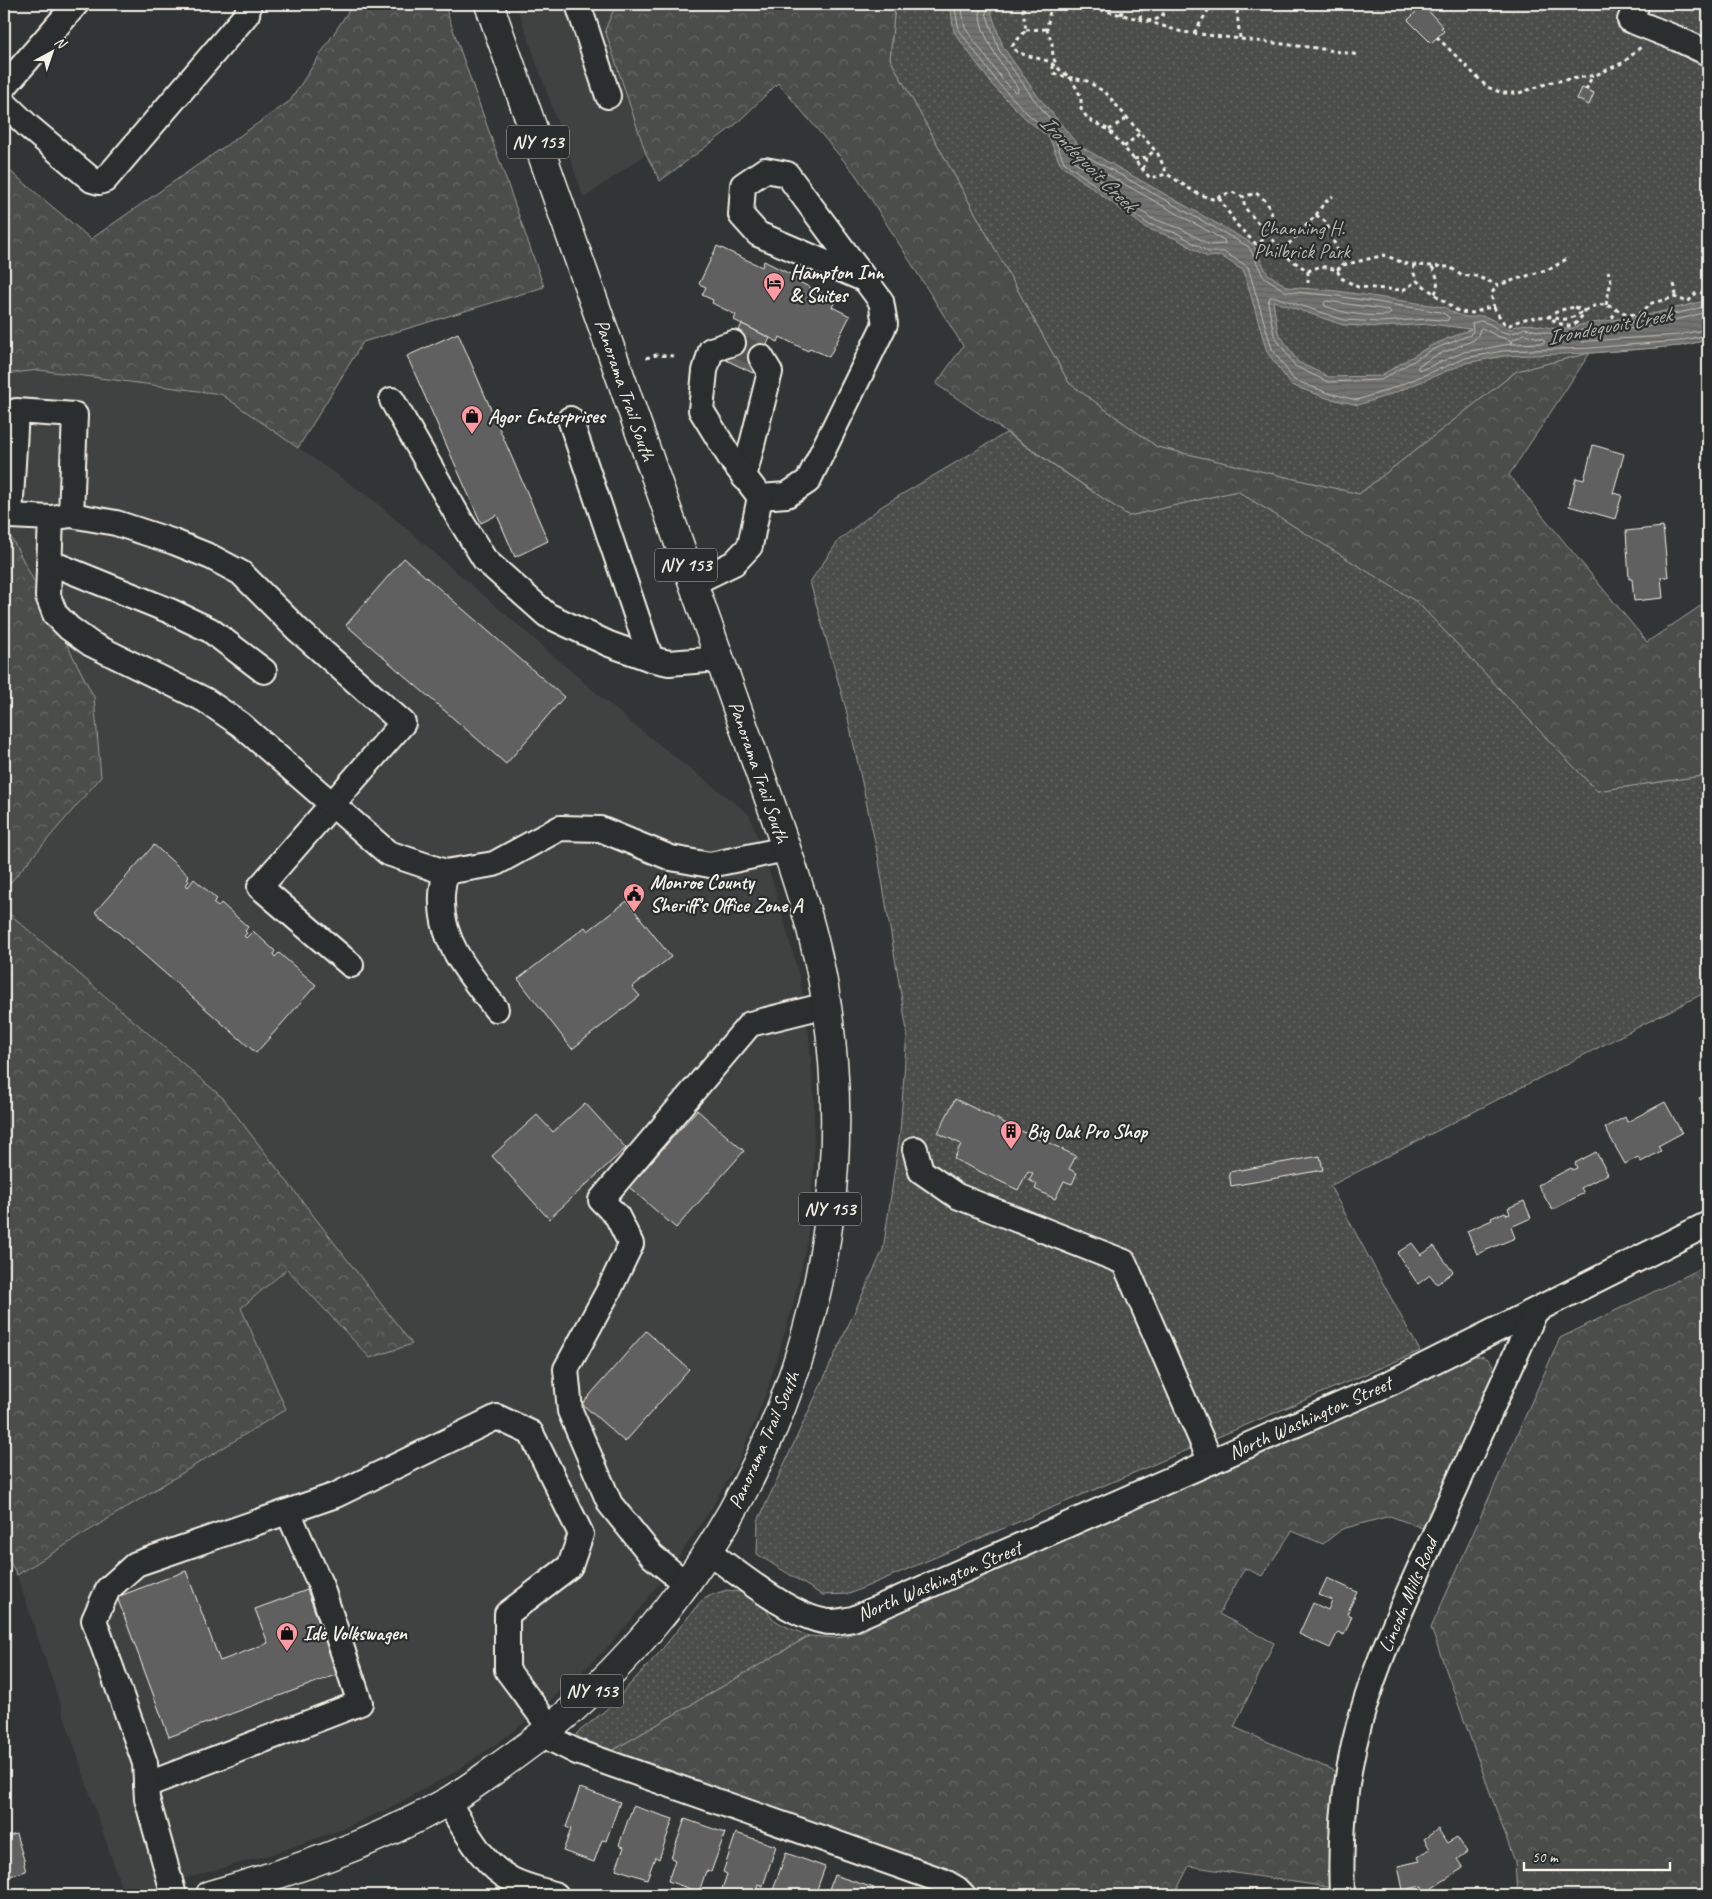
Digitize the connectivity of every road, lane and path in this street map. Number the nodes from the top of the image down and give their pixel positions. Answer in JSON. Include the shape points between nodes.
{"nodes":[{"id":1,"x":76,"y":4,"type":"edge"},
{"id":2,"x":489,"y":4,"type":"edge"},
{"id":3,"x":578,"y":4,"type":"edge"},
{"id":4,"x":1029,"y":4,"type":"edge"},
{"id":5,"x":1051,"y":4,"type":"edge"},
{"id":6,"x":1076,"y":4,"type":"edge"},
{"id":7,"x":1124,"y":4,"type":"edge"},
{"id":8,"x":1136,"y":4,"type":"edge"},
{"id":9,"x":1147,"y":4,"type":"edge"},
{"id":10,"x":1167,"y":4,"type":"edge"},
{"id":11,"x":1198,"y":4,"type":"edge"},
{"id":12,"x":1212,"y":4,"type":"edge"},
{"id":13,"x":1240,"y":4,"type":"edge"},
{"id":14,"x":1142,"y":5,"type":"edge"},
{"id":15,"x":248,"y":9,"type":"edge"},
{"id":16,"x":1208,"y":10,"type":"junction"},
{"id":17,"x":1121,"y":15,"type":"junction"},
{"id":18,"x":1640,"y":17,"type":"edge"},
{"id":19,"x":1140,"y":19,"type":"junction"},
{"id":20,"x":1147,"y":21,"type":"junction"},
{"id":21,"x":1047,"y":29,"type":"junction"},
{"id":22,"x":1026,"y":30,"type":"junction"},
{"id":23,"x":1194,"y":33,"type":"junction"},
{"id":24,"x":1437,"y":37,"type":"dead end"},
{"id":25,"x":1240,"y":38,"type":"junction"},
{"id":26,"x":1708,"y":53,"type":"edge"},
{"id":27,"x":1359,"y":55,"type":"dead end"},
{"id":28,"x":1053,"y":64,"type":"junction"},
{"id":29,"x":1057,"y":67,"type":"junction"},
{"id":30,"x":1593,"y":75,"type":"junction"},
{"id":31,"x":1071,"y":78,"type":"junction"},
{"id":32,"x":4,"y":87,"type":"edge"},
{"id":33,"x":1586,"y":90,"type":"dead end"},
{"id":34,"x":608,"y":96,"type":"dead end"},
{"id":35,"x":4,"y":102,"type":"edge"},
{"id":36,"x":1127,"y":118,"type":"junction"},
{"id":37,"x":1109,"y":130,"type":"junction"},
{"id":38,"x":1140,"y":133,"type":"junction"},
{"id":39,"x":1124,"y":147,"type":"junction"},
{"id":40,"x":1155,"y":150,"type":"junction"},
{"id":41,"x":1146,"y":156,"type":"junction"},
{"id":42,"x":1134,"y":159,"type":"junction"},
{"id":43,"x":1143,"y":170,"type":"junction"},
{"id":44,"x":1167,"y":174,"type":"junction"},
{"id":45,"x":1243,"y":196,"type":"junction"},
{"id":46,"x":1333,"y":196,"type":"dead end"},
{"id":47,"x":1219,"y":198,"type":"junction"},
{"id":48,"x":1316,"y":215,"type":"junction"},
{"id":49,"x":1268,"y":234,"type":"junction"},
{"id":50,"x":1283,"y":250,"type":"junction"},
{"id":51,"x":1568,"y":258,"type":"dead end"},
{"id":52,"x":1343,"y":265,"type":"junction"},
{"id":53,"x":1414,"y":265,"type":"junction"},
{"id":54,"x":1432,"y":266,"type":"junction"},
{"id":55,"x":1337,"y":270,"type":"junction"},
{"id":56,"x":1308,"y":271,"type":"junction"},
{"id":57,"x":1608,"y":271,"type":"dead end"},
{"id":58,"x":866,"y":280,"type":"junction"},
{"id":59,"x":1417,"y":281,"type":"junction"},
{"id":60,"x":1674,"y":284,"type":"dead end"},
{"id":61,"x":1498,"y":285,"type":"junction"},
{"id":62,"x":1308,"y":286,"type":"dead end"},
{"id":63,"x":1708,"y":292,"type":"edge"},
{"id":64,"x":1434,"y":294,"type":"junction"},
{"id":65,"x":1674,"y":297,"type":"junction"},
{"id":66,"x":1606,"y":305,"type":"junction"},
{"id":67,"x":1494,"y":308,"type":"junction"},
{"id":68,"x":1617,"y":310,"type":"junction"},
{"id":69,"x":1585,"y":311,"type":"junction"},
{"id":70,"x":1548,"y":317,"type":"junction"},
{"id":71,"x":1612,"y":318,"type":"dead end"},
{"id":72,"x":733,"y":343,"type":"dead end"},
{"id":73,"x":676,"y":356,"type":"dead end"},
{"id":74,"x":761,"y":357,"type":"dead end"},
{"id":75,"x":646,"y":358,"type":"dead end"},
{"id":76,"x":392,"y":400,"type":"dead end"},
{"id":77,"x":570,"y":419,"type":"dead end"},
{"id":78,"x":744,"y":477,"type":"junction"},
{"id":79,"x":760,"y":497,"type":"junction"},
{"id":80,"x":61,"y":517,"type":"junction"},
{"id":81,"x":49,"y":562,"type":"junction"},
{"id":82,"x":693,"y":583,"type":"junction"},
{"id":83,"x":651,"y":659,"type":"junction"},
{"id":84,"x":720,"y":659,"type":"junction"},
{"id":85,"x":264,"y":671,"type":"dead end"},
{"id":86,"x":331,"y":805,"type":"junction"},
{"id":87,"x":786,"y":849,"type":"junction"},
{"id":88,"x":445,"y":872,"type":"junction"},
{"id":89,"x":351,"y":965,"type":"dead end"},
{"id":90,"x":827,"y":1005,"type":"junction"},
{"id":91,"x":496,"y":1009,"type":"dead end"},
{"id":92,"x":916,"y":1149,"type":"dead end"},
{"id":93,"x":1708,"y":1224,"type":"edge"},
{"id":94,"x":1536,"y":1312,"type":"junction"},
{"id":95,"x":1211,"y":1462,"type":"junction"},
{"id":96,"x":288,"y":1512,"type":"junction"},
{"id":97,"x":709,"y":1552,"type":"junction"},
{"id":98,"x":686,"y":1584,"type":"junction"},
{"id":99,"x":547,"y":1732,"type":"junction"},
{"id":100,"x":146,"y":1785,"type":"junction"},
{"id":101,"x":448,"y":1801,"type":"junction"},
{"id":102,"x":220,"y":1894,"type":"edge"},
{"id":103,"x":174,"y":1895,"type":"edge"},
{"id":104,"x":556,"y":1895,"type":"edge"},
{"id":105,"x":963,"y":1895,"type":"edge"},
{"id":106,"x":1342,"y":1895,"type":"edge"}],
"edges":[{"from":1,"to":32,"type":"street"},
{"from":2,"to":82,"type":"main road","name":"Panorama Trail South","number":"NY 153"},
{"from":3,"to":34,"type":"street"},
{"from":4,"to":22,"type":"path","via":[[1025,4],[1023,11]]},
{"from":5,"to":21,"type":"path"},
{"from":6,"to":17,"type":"path"},
{"from":7,"to":17,"type":"path"},
{"from":8,"to":14,"type":"path"},
{"from":9,"to":14,"type":"path"},
{"from":10,"to":20,"type":"path","via":[[1161,18]]},
{"from":11,"to":16,"type":"path"},
{"from":12,"to":16,"type":"path"},
{"from":13,"to":25,"type":"path","via":[[1237,12]]},
{"from":14,"to":19,"type":"path"},
{"from":15,"to":35,"type":"street","via":[[105,180],[92,180]]},
{"from":16,"to":23,"type":"path"},
{"from":17,"to":19,"type":"path"},
{"from":18,"to":26,"type":"street"},
{"from":18,"to":30,"type":"path","via":[[1646,43],[1624,62]]},
{"from":19,"to":20,"type":"path"},
{"from":20,"to":23,"type":"path"},
{"from":21,"to":22,"type":"path"},
{"from":21,"to":29,"type":"path"},
{"from":22,"to":28,"type":"path","via":[[1012,46],[1018,53]]},
{"from":23,"to":25,"type":"path"},
{"from":24,"to":30,"type":"path","via":[[1487,87],[1502,93],[1519,93],[1552,82]]},
{"from":25,"to":27,"type":"path"},
{"from":28,"to":29,"type":"path"},
{"from":28,"to":31,"type":"path","via":[[1053,72],[1058,76]]},
{"from":29,"to":31,"type":"path"},
{"from":30,"to":33,"type":"path"},
{"from":31,"to":36,"type":"path","via":[[1088,81],[1106,93]]},
{"from":31,"to":37,"type":"path","via":[[1081,97],[1084,114]]},
{"from":36,"to":37,"type":"path"},
{"from":36,"to":38,"type":"path"},
{"from":37,"to":39,"type":"path"},
{"from":38,"to":39,"type":"path"},
{"from":38,"to":40,"type":"path"},
{"from":39,"to":42,"type":"path"},
{"from":40,"to":41,"type":"path"},
{"from":40,"to":44,"type":"path"},
{"from":41,"to":42,"type":"path"},
{"from":41,"to":43,"type":"path"},
{"from":42,"to":43,"type":"path"},
{"from":43,"to":44,"type":"path","via":[[1150,178]]},
{"from":44,"to":47,"type":"path","via":[[1196,193]]},
{"from":45,"to":47,"type":"path","via":[[1232,192]]},
{"from":45,"to":49,"type":"path","via":[[1245,208]]},
{"from":45,"to":49,"type":"path","via":[[1256,193],[1267,202],[1274,220]]},
{"from":46,"to":48,"type":"path"},
{"from":47,"to":49,"type":"path","via":[[1237,225],[1256,244]]},
{"from":48,"to":50,"type":"path"},
{"from":48,"to":52,"type":"path","via":[[1326,222]]},
{"from":49,"to":50,"type":"path"},
{"from":50,"to":56,"type":"path"},
{"from":51,"to":61,"type":"path","via":[[1552,268]]},
{"from":52,"to":53,"type":"path","via":[[1385,255]]},
{"from":52,"to":55,"type":"path"},
{"from":53,"to":54,"type":"path"},
{"from":53,"to":59,"type":"path"},
{"from":54,"to":61,"type":"path","via":[[1450,267],[1462,276],[1473,275]]},
{"from":54,"to":64,"type":"path","via":[[1439,283]]},
{"from":55,"to":56,"type":"path","via":[[1321,266]]},
{"from":55,"to":59,"type":"path","via":[[1341,278],[1358,287],[1403,290]]},
{"from":56,"to":62,"type":"path"},
{"from":57,"to":66,"type":"path","via":[[1611,281]]},
{"from":58,"to":58,"type":"street","via":[[787,174],[765,170],[743,185],[741,215],[758,234]]},
{"from":58,"to":79,"type":"street","via":[[881,301],[886,324],[817,466],[808,481],[787,495]]},
{"from":59,"to":64,"type":"path"},
{"from":60,"to":65,"type":"path"},
{"from":61,"to":67,"type":"path","via":[[1491,294]]},
{"from":63,"to":65,"type":"path","via":[[1697,292],[1688,302]]},
{"from":64,"to":67,"type":"path","via":[[1459,312],[1474,313]]},
{"from":65,"to":68,"type":"path","via":[[1652,303],[1636,315]]},
{"from":66,"to":68,"type":"path"},
{"from":66,"to":69,"type":"path","via":[[1595,305]]},
{"from":67,"to":70,"type":"path","via":[[1504,323],[1510,325],[1540,316]]},
{"from":68,"to":71,"type":"path"},
{"from":69,"to":70,"type":"path","via":[[1564,320]]},
{"from":69,"to":70,"type":"path","via":[[1575,307]]},
{"from":69,"to":70,"type":"path","via":[[1572,327]]},
{"from":72,"to":78,"type":"street","via":[[711,350],[701,410]]},
{"from":73,"to":75,"type":"path"},
{"from":74,"to":78,"type":"street","via":[[770,372]]},
{"from":76,"to":83,"type":"street","via":[[486,560],[546,615]]},
{"from":77,"to":83,"type":"street"},
{"from":78,"to":79,"type":"street"},
{"from":79,"to":82,"type":"street","via":[[750,546],[734,563]]},
{"from":80,"to":80,"type":"street","via":[[10,516],[16,411],[75,415]]},
{"from":80,"to":81,"type":"street"},
{"from":80,"to":86,"type":"street","via":[[116,523],[174,542],[240,573],[298,630],[403,723]]},
{"from":81,"to":85,"type":"street","via":[[210,630]]},
{"from":81,"to":86,"type":"street","via":[[48,596],[55,614],[69,628],[91,644],[205,700],[240,724]]},
{"from":82,"to":84,"type":"main road","name":"Panorama Trail South","number":"NY 153"},
{"from":83,"to":84,"type":"street","via":[[669,663]]},
{"from":84,"to":87,"type":"main road","name":"Panorama Trail South","number":"NY 153"},
{"from":86,"to":88,"type":"street","via":[[388,853]]},
{"from":86,"to":89,"type":"street","via":[[260,887]]},
{"from":87,"to":88,"type":"street","via":[[710,865],[671,858],[600,829],[560,828],[494,864]]},
{"from":87,"to":90,"type":"main road","name":"Panorama Trail South","number":"NY 153","via":[[810,925]]},
{"from":88,"to":91,"type":"street","via":[[442,903],[447,937],[465,968]]},
{"from":90,"to":97,"type":"main road","name":"Panorama Trail South","number":"NY 153","via":[[835,1105],[834,1175],[814,1307],[778,1420]]},
{"from":90,"to":98,"type":"street","via":[[750,1024],[601,1200],[617,1216],[631,1244],[610,1290],[566,1369],[570,1411],[610,1504],[652,1556]]},
{"from":92,"to":95,"type":"street","via":[[922,1171],[957,1196],[1124,1262]]},
{"from":93,"to":94,"type":"street","name":"North Washington Street"},
{"from":94,"to":95,"type":"street","name":"North Washington Street","via":[[1390,1383]]},
{"from":94,"to":106,"type":"street","name":"Lincoln Mills Road","via":[[1470,1453],[1391,1634],[1368,1696],[1354,1743],[1347,1787],[1342,1830]]},
{"from":95,"to":97,"type":"street","name":"North Washington Street","via":[[852,1619],[832,1622],[804,1615]]},
{"from":96,"to":99,"type":"street","via":[[336,1495],[497,1417],[531,1433],[581,1534],[570,1566],[508,1614],[507,1670]]},
{"from":96,"to":100,"type":"street","via":[[136,1564],[108,1589],[94,1620],[146,1763]]},
{"from":96,"to":100,"type":"street","via":[[321,1586],[360,1703]]},
{"from":97,"to":98,"type":"main road","number":"NY 153"},
{"from":98,"to":99,"type":"main road","number":"NY 153","via":[[626,1657]]},
{"from":99,"to":101,"type":"main road","number":"NY 153"},
{"from":99,"to":105,"type":"street","via":[[577,1752],[943,1881]]},
{"from":100,"to":103,"type":"street"},
{"from":101,"to":102,"type":"main road","number":"NY 153","via":[[331,1856]]},
{"from":101,"to":104,"type":"street","via":[[480,1852],[499,1872],[512,1880]]}]}
